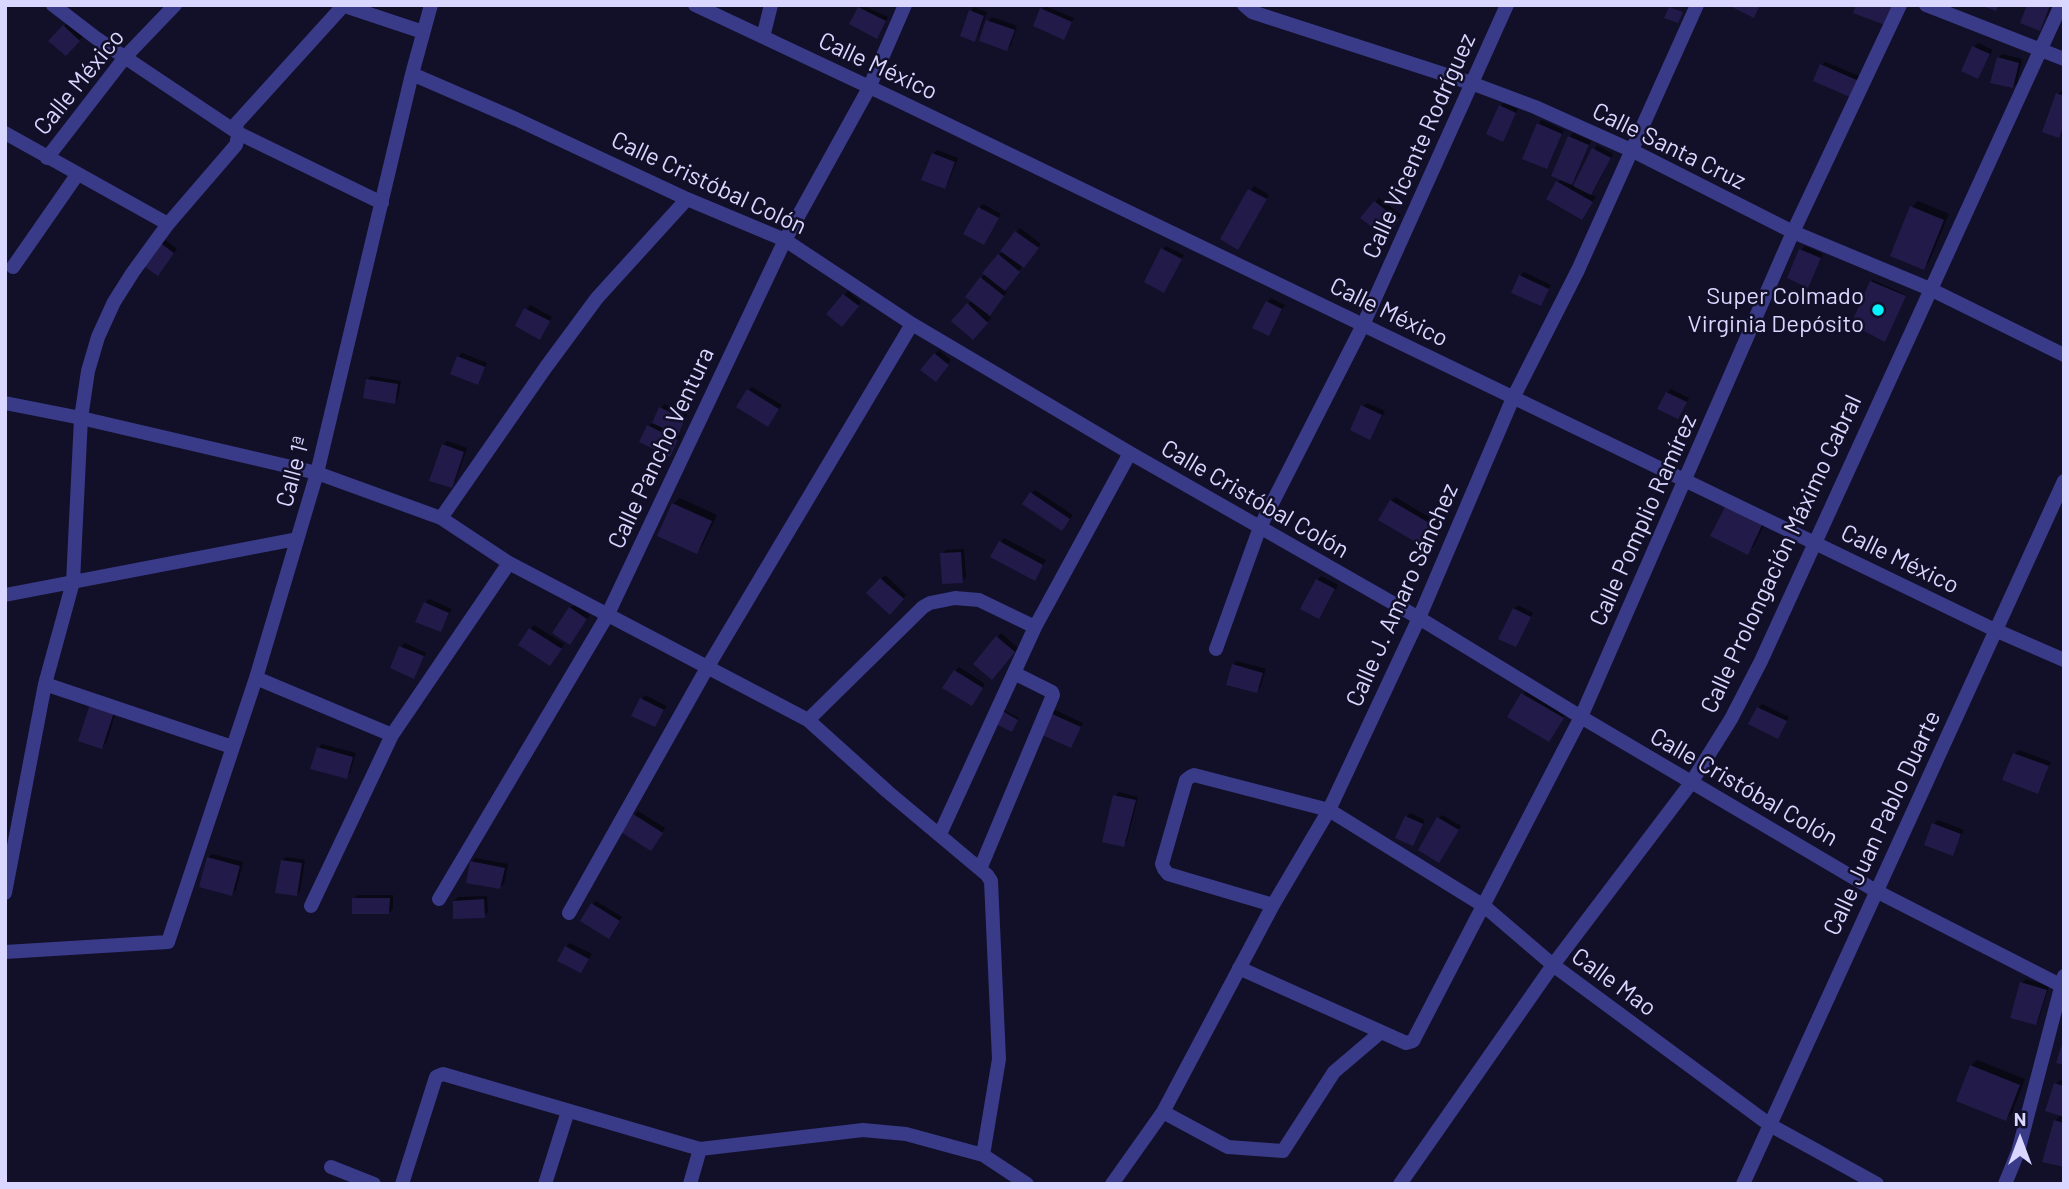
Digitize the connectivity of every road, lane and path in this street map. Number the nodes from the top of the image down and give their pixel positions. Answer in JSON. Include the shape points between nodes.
{"nodes":[{"id":1,"x":53,"y":5,"type":"edge"},
{"id":2,"x":175,"y":5,"type":"edge"},
{"id":3,"x":431,"y":5,"type":"edge"},
{"id":4,"x":695,"y":5,"type":"edge"},
{"id":5,"x":771,"y":5,"type":"edge"},
{"id":6,"x":905,"y":5,"type":"edge"},
{"id":7,"x":1244,"y":5,"type":"edge"},
{"id":8,"x":1507,"y":5,"type":"edge"},
{"id":9,"x":1697,"y":5,"type":"edge"},
{"id":10,"x":1900,"y":5,"type":"edge"},
{"id":11,"x":1926,"y":5,"type":"edge"},
{"id":12,"x":2060,"y":5,"type":"edge"},
{"id":13,"x":342,"y":6,"type":"edge"},
{"id":14,"x":423,"y":32,"type":"junction"},
{"id":15,"x":763,"y":37,"type":"junction"},
{"id":16,"x":2040,"y":50,"type":"junction"},
{"id":17,"x":126,"y":56,"type":"junction"},
{"id":18,"x":2064,"y":59,"type":"edge"},
{"id":19,"x":412,"y":74,"type":"junction"},
{"id":20,"x":1471,"y":83,"type":"junction"},
{"id":21,"x":869,"y":88,"type":"junction"},
{"id":22,"x":5,"y":133,"type":"edge"},
{"id":23,"x":238,"y":133,"type":"junction"},
{"id":24,"x":1633,"y":150,"type":"junction"},
{"id":25,"x":47,"y":158,"type":"junction"},
{"id":26,"x":77,"y":175,"type":"junction"},
{"id":27,"x":687,"y":199,"type":"junction"},
{"id":28,"x":382,"y":203,"type":"junction"},
{"id":29,"x":168,"y":224,"type":"junction"},
{"id":30,"x":1793,"y":232,"type":"junction"},
{"id":31,"x":785,"y":240,"type":"junction"},
{"id":32,"x":13,"y":267,"type":"dead end"},
{"id":33,"x":1930,"y":289,"type":"junction"},
{"id":34,"x":912,"y":324,"type":"junction"},
{"id":35,"x":1363,"y":325,"type":"junction"},
{"id":36,"x":2064,"y":355,"type":"edge"},
{"id":37,"x":1513,"y":398,"type":"junction"},
{"id":38,"x":5,"y":403,"type":"edge"},
{"id":39,"x":81,"y":418,"type":"junction"},
{"id":40,"x":1130,"y":453,"type":"junction"},
{"id":41,"x":317,"y":473,"type":"junction"},
{"id":42,"x":1685,"y":480,"type":"junction"},
{"id":43,"x":2064,"y":481,"type":"edge"},
{"id":44,"x":441,"y":518,"type":"junction"},
{"id":45,"x":1259,"y":527,"type":"junction"},
{"id":46,"x":298,"y":539,"type":"junction"},
{"id":47,"x":1813,"y":542,"type":"junction"},
{"id":48,"x":509,"y":563,"type":"junction"},
{"id":49,"x":72,"y":582,"type":"junction"},
{"id":50,"x":5,"y":595,"type":"edge"},
{"id":51,"x":607,"y":616,"type":"junction"},
{"id":52,"x":1419,"y":618,"type":"junction"},
{"id":53,"x":1035,"y":627,"type":"junction"},
{"id":54,"x":1995,"y":630,"type":"junction"},
{"id":55,"x":1216,"y":649,"type":"dead end"},
{"id":56,"x":2064,"y":660,"type":"edge"},
{"id":57,"x":707,"y":668,"type":"junction"},
{"id":58,"x":1014,"y":673,"type":"junction"},
{"id":59,"x":256,"y":678,"type":"junction"},
{"id":60,"x":45,"y":684,"type":"junction"},
{"id":61,"x":1581,"y":718,"type":"junction"},
{"id":62,"x":808,"y":720,"type":"junction"},
{"id":63,"x":392,"y":735,"type":"junction"},
{"id":64,"x":233,"y":747,"type":"junction"},
{"id":65,"x":1691,"y":783,"type":"junction"},
{"id":66,"x":1329,"y":810,"type":"junction"},
{"id":67,"x":940,"y":834,"type":"junction"},
{"id":68,"x":980,"y":869,"type":"junction"},
{"id":69,"x":1876,"y":891,"type":"junction"},
{"id":70,"x":5,"y":893,"type":"edge"},
{"id":71,"x":439,"y":899,"type":"dead end"},
{"id":72,"x":1273,"y":905,"type":"junction"},
{"id":73,"x":311,"y":906,"type":"dead end"},
{"id":74,"x":1484,"y":906,"type":"junction"},
{"id":75,"x":569,"y":914,"type":"dead end"},
{"id":76,"x":5,"y":952,"type":"edge"},
{"id":77,"x":1553,"y":965,"type":"junction"},
{"id":78,"x":1239,"y":968,"type":"junction"},
{"id":79,"x":2063,"y":983,"type":"edge"},
{"id":80,"x":1381,"y":1032,"type":"junction"},
{"id":81,"x":568,"y":1111,"type":"junction"},
{"id":82,"x":1163,"y":1112,"type":"junction"},
{"id":83,"x":1770,"y":1125,"type":"junction"},
{"id":84,"x":700,"y":1149,"type":"junction"},
{"id":85,"x":983,"y":1154,"type":"junction"},
{"id":86,"x":331,"y":1167,"type":"dead end"},
{"id":87,"x":374,"y":1184,"type":"edge"},
{"id":88,"x":402,"y":1184,"type":"edge"},
{"id":89,"x":545,"y":1184,"type":"edge"},
{"id":90,"x":690,"y":1184,"type":"edge"},
{"id":91,"x":1027,"y":1184,"type":"edge"},
{"id":92,"x":1112,"y":1184,"type":"edge"},
{"id":93,"x":1400,"y":1184,"type":"edge"},
{"id":94,"x":1744,"y":1184,"type":"edge"},
{"id":95,"x":1877,"y":1184,"type":"edge"},
{"id":96,"x":2005,"y":1184,"type":"edge"}],
"edges":[{"from":1,"to":17,"type":"street"},
{"from":2,"to":17,"type":"street","name":"Calle México"},
{"from":3,"to":14,"type":"street","name":"Calle 1ª"},
{"from":4,"to":15,"type":"street","name":"Calle México"},
{"from":5,"to":15,"type":"street"},
{"from":6,"to":21,"type":"street","name":"Calle Pancho Ventura"},
{"from":7,"to":20,"type":"street","name":"Calle Santa Cruz","via":[[1252,12]]},
{"from":8,"to":20,"type":"street","name":"Calle Vicente Rodríguez"},
{"from":9,"to":24,"type":"street","name":"Calle J. Amaro Sánchez"},
{"from":10,"to":30,"type":"street","name":"Calle Pomplio Ramírez"},
{"from":11,"to":16,"type":"street"},
{"from":12,"to":16,"type":"street","name":"Calle Prolongación Máximo Cabral"},
{"from":13,"to":14,"type":"street"},
{"from":13,"to":23,"type":"street","via":[[236,124]]},
{"from":14,"to":19,"type":"street","name":"Calle 1ª"},
{"from":15,"to":21,"type":"street","name":"Calle México"},
{"from":16,"to":18,"type":"street"},
{"from":16,"to":33,"type":"street","name":"Calle Prolongación Máximo Cabral"},
{"from":17,"to":23,"type":"street"},
{"from":17,"to":25,"type":"street","name":"Calle México"},
{"from":19,"to":27,"type":"street","name":"Calle Cristóbal Colón"},
{"from":19,"to":28,"type":"street","name":"Calle 1ª"},
{"from":20,"to":24,"type":"street","name":"Calle Santa Cruz"},
{"from":20,"to":35,"type":"street","name":"Calle Vicente Rodríguez"},
{"from":21,"to":31,"type":"street","name":"Calle Pancho Ventura"},
{"from":21,"to":35,"type":"street","name":"Calle México"},
{"from":22,"to":25,"type":"street"},
{"from":23,"to":28,"type":"street"},
{"from":23,"to":29,"type":"street","via":[[236,145]]},
{"from":24,"to":30,"type":"street","name":"Calle Santa Cruz"},
{"from":24,"to":37,"type":"street","name":"Calle J. Amaro Sánchez"},
{"from":25,"to":26,"type":"street"},
{"from":26,"to":29,"type":"street"},
{"from":26,"to":32,"type":"street"},
{"from":27,"to":31,"type":"street","name":"Calle Cristóbal Colón"},
{"from":27,"to":44,"type":"street","via":[[597,298]]},
{"from":28,"to":41,"type":"street","name":"Calle 1ª"},
{"from":29,"to":39,"type":"street","via":[[105,321],[88,372]]},
{"from":30,"to":33,"type":"street","name":"Calle Santa Cruz"},
{"from":30,"to":42,"type":"street","name":"Calle Pomplio Ramírez"},
{"from":31,"to":34,"type":"street","name":"Calle Cristóbal Colón"},
{"from":31,"to":51,"type":"street","name":"Calle Pancho Ventura"},
{"from":33,"to":36,"type":"street","name":"Calle Santa Cruz"},
{"from":33,"to":47,"type":"street","name":"Calle Prolongación Máximo Cabral"},
{"from":34,"to":40,"type":"street","name":"Calle Cristóbal Colón"},
{"from":34,"to":57,"type":"street"},
{"from":35,"to":37,"type":"street","name":"Calle México"},
{"from":35,"to":45,"type":"street","name":"Calle Vicente Rodríguez"},
{"from":37,"to":42,"type":"street","name":"Calle México"},
{"from":37,"to":52,"type":"street","name":"Calle J. Amaro Sánchez"},
{"from":38,"to":39,"type":"street"},
{"from":39,"to":41,"type":"street"},
{"from":39,"to":49,"type":"street"},
{"from":40,"to":45,"type":"street","name":"Calle Cristóbal Colón"},
{"from":40,"to":53,"type":"street"},
{"from":41,"to":44,"type":"street"},
{"from":41,"to":46,"type":"street","name":"Calle 1ª"},
{"from":42,"to":47,"type":"street","name":"Calle México"},
{"from":42,"to":61,"type":"street","name":"Calle Pomplio Ramírez"},
{"from":43,"to":54,"type":"street","name":"Calle Juan Pablo Duarte"},
{"from":44,"to":48,"type":"street"},
{"from":45,"to":52,"type":"street","name":"Calle Cristóbal Colón"},
{"from":45,"to":55,"type":"street","name":"Calle Vicente Rodríguez"},
{"from":46,"to":49,"type":"street"},
{"from":46,"to":59,"type":"street","name":"Calle 1ª"},
{"from":47,"to":54,"type":"street","name":"Calle México"},
{"from":47,"to":65,"type":"street","name":"Calle Prolongación Máximo Cabral","via":[[1731,719]]},
{"from":48,"to":51,"type":"street"},
{"from":48,"to":63,"type":"street"},
{"from":49,"to":50,"type":"street"},
{"from":49,"to":60,"type":"street"},
{"from":51,"to":57,"type":"street"},
{"from":51,"to":71,"type":"street","name":"Calle Pancho Ventura"},
{"from":52,"to":61,"type":"street","name":"Calle Cristóbal Colón"},
{"from":52,"to":66,"type":"street","name":"Calle J. Amaro Sánchez"},
{"from":53,"to":58,"type":"street"},
{"from":53,"to":62,"type":"street","via":[[979,600],[930,603]]},
{"from":54,"to":56,"type":"street","name":"Calle México"},
{"from":54,"to":69,"type":"street","name":"Calle Juan Pablo Duarte"},
{"from":57,"to":62,"type":"street"},
{"from":57,"to":75,"type":"street"},
{"from":58,"to":67,"type":"street"},
{"from":58,"to":68,"type":"street","via":[[1053,695]]},
{"from":59,"to":63,"type":"street"},
{"from":59,"to":64,"type":"street","name":"Calle 1ª"},
{"from":60,"to":64,"type":"street"},
{"from":60,"to":70,"type":"street"},
{"from":61,"to":65,"type":"street","name":"Calle Cristóbal Colón"},
{"from":61,"to":74,"type":"street","name":"Calle Pomplio Ramírez"},
{"from":62,"to":67,"type":"street"},
{"from":63,"to":73,"type":"street"},
{"from":64,"to":76,"type":"street","name":"Calle 1ª","via":[[168,942]]},
{"from":65,"to":69,"type":"street","name":"Calle Cristóbal Colón"},
{"from":65,"to":77,"type":"street","name":"Calle Prolongación Máximo Cabral"},
{"from":66,"to":72,"type":"street","name":"Calle J. Amaro Sánchez"},
{"from":66,"to":72,"type":"street","name":"Calle Mao","via":[[1194,775],[1186,780],[1164,869]]},
{"from":66,"to":74,"type":"street","name":"Calle Mao"},
{"from":67,"to":68,"type":"street"},
{"from":68,"to":85,"type":"street","via":[[993,888],[999,1059]]},
{"from":69,"to":79,"type":"street","name":"Calle Cristóbal Colón"},
{"from":69,"to":83,"type":"street","name":"Calle Juan Pablo Duarte"},
{"from":72,"to":78,"type":"street","name":"Calle J. Amaro Sánchez"},
{"from":74,"to":77,"type":"street","name":"Calle Mao"},
{"from":74,"to":80,"type":"street","name":"Calle Pomplio Ramírez","via":[[1413,1041]]},
{"from":77,"to":83,"type":"street","name":"Calle Mao"},
{"from":77,"to":93,"type":"street","name":"Calle Prolongación Máximo Cabral"},
{"from":78,"to":80,"type":"street"},
{"from":78,"to":82,"type":"street","name":"Calle J. Amaro Sánchez"},
{"from":79,"to":96,"type":"street","via":[[2018,1152]]},
{"from":80,"to":82,"type":"street","via":[[1334,1072],[1283,1151],[1228,1147]]},
{"from":81,"to":84,"type":"street"},
{"from":81,"to":88,"type":"street","via":[[439,1075]]},
{"from":81,"to":89,"type":"street"},
{"from":82,"to":92,"type":"street","name":"Calle J. Amaro Sánchez"},
{"from":83,"to":94,"type":"street","name":"Calle Juan Pablo Duarte"},
{"from":83,"to":95,"type":"street","name":"Calle Mao"},
{"from":84,"to":85,"type":"street","via":[[863,1130],[906,1134]]},
{"from":84,"to":90,"type":"street"},
{"from":85,"to":91,"type":"street"},
{"from":86,"to":87,"type":"street"}]}
